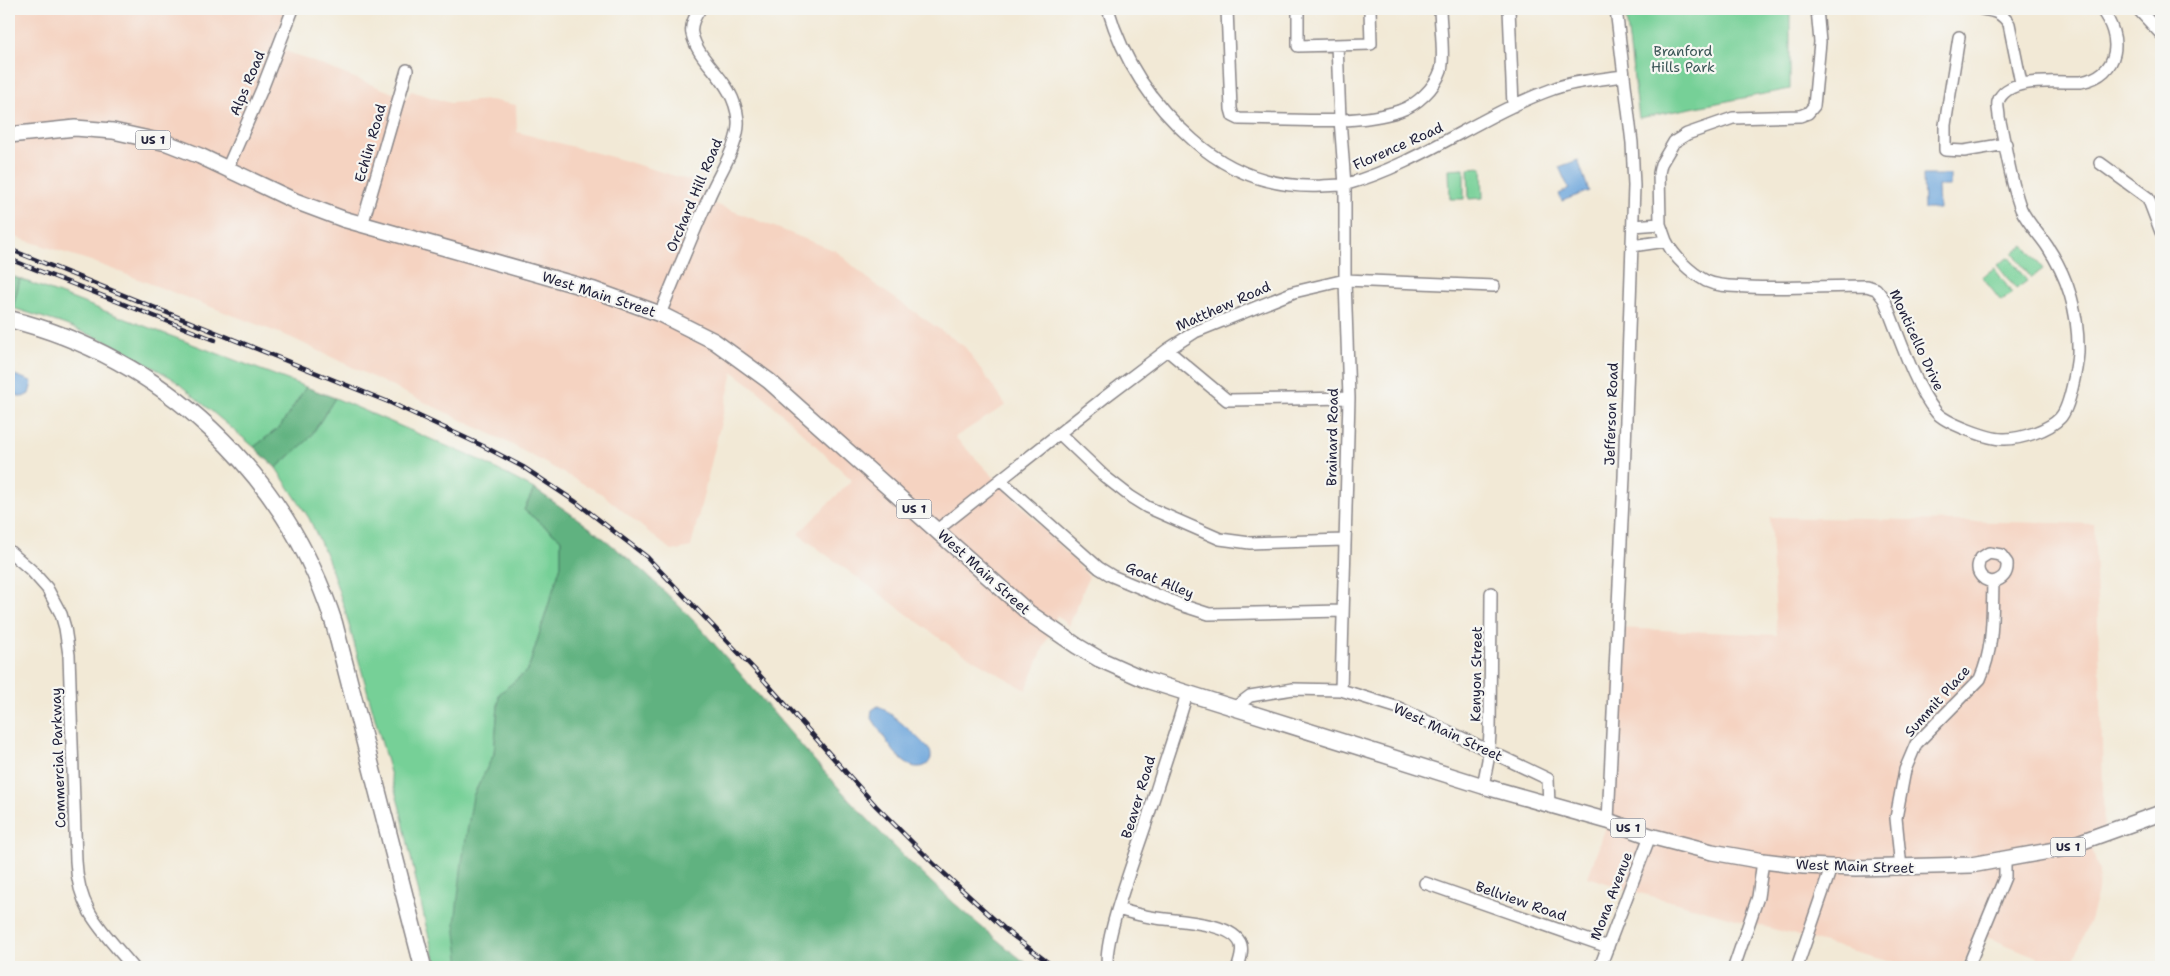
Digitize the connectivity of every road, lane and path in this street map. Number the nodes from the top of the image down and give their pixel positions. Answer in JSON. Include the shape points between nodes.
{"nodes":[{"id":1,"x":293,"y":9,"type":"edge"},
{"id":2,"x":700,"y":9,"type":"edge"},
{"id":3,"x":1108,"y":9,"type":"edge"},
{"id":4,"x":1227,"y":9,"type":"edge"},
{"id":5,"x":1298,"y":9,"type":"edge"},
{"id":6,"x":1370,"y":9,"type":"edge"},
{"id":7,"x":1440,"y":9,"type":"edge"},
{"id":8,"x":1509,"y":9,"type":"edge"},
{"id":9,"x":1616,"y":9,"type":"edge"},
{"id":10,"x":1817,"y":9,"type":"edge"},
{"id":11,"x":1982,"y":9,"type":"edge"},
{"id":12,"x":2101,"y":9,"type":"edge"},
{"id":13,"x":2138,"y":9,"type":"edge"},
{"id":14,"x":2161,"y":34,"type":"edge"},
{"id":15,"x":1959,"y":37,"type":"dead end"},
{"id":16,"x":1337,"y":45,"type":"junction"},
{"id":17,"x":407,"y":70,"type":"dead end"},
{"id":18,"x":1624,"y":76,"type":"junction"},
{"id":19,"x":2022,"y":83,"type":"junction"},
{"id":20,"x":1513,"y":106,"type":"junction"},
{"id":21,"x":1340,"y":119,"type":"junction"},
{"id":22,"x":9,"y":135,"type":"edge"},
{"id":23,"x":2006,"y":144,"type":"junction"},
{"id":24,"x":2100,"y":163,"type":"dead end"},
{"id":25,"x":227,"y":169,"type":"junction"},
{"id":26,"x":1345,"y":185,"type":"junction"},
{"id":27,"x":1660,"y":224,"type":"junction"},
{"id":28,"x":362,"y":225,"type":"junction"},
{"id":29,"x":1633,"y":226,"type":"junction"},
{"id":30,"x":2161,"y":227,"type":"edge"},
{"id":31,"x":1666,"y":241,"type":"junction"},
{"id":32,"x":1632,"y":246,"type":"junction"},
{"id":33,"x":1344,"y":280,"type":"junction"},
{"id":34,"x":1494,"y":286,"type":"dead end"},
{"id":35,"x":660,"y":314,"type":"junction"},
{"id":36,"x":9,"y":319,"type":"edge"},
{"id":37,"x":9,"y":326,"type":"edge"},
{"id":38,"x":1167,"y":350,"type":"junction"},
{"id":39,"x":1349,"y":398,"type":"junction"},
{"id":40,"x":1060,"y":434,"type":"junction"},
{"id":41,"x":1001,"y":481,"type":"junction"},
{"id":42,"x":937,"y":530,"type":"junction"},
{"id":43,"x":1344,"y":540,"type":"junction"},
{"id":44,"x":9,"y":551,"type":"edge"},
{"id":45,"x":1993,"y":582,"type":"dead end"},
{"id":46,"x":1491,"y":593,"type":"dead end"},
{"id":47,"x":1342,"y":611,"type":"junction"},
{"id":48,"x":1340,"y":690,"type":"junction"},
{"id":49,"x":1187,"y":694,"type":"junction"},
{"id":50,"x":1234,"y":708,"type":"junction"},
{"id":51,"x":1488,"y":751,"type":"junction"},
{"id":52,"x":1483,"y":786,"type":"junction"},
{"id":53,"x":1549,"y":806,"type":"junction"},
{"id":54,"x":2161,"y":813,"type":"edge"},
{"id":55,"x":1608,"y":822,"type":"junction"},
{"id":56,"x":1650,"y":836,"type":"junction"},
{"id":57,"x":2005,"y":860,"type":"junction"},
{"id":58,"x":1763,"y":861,"type":"junction"},
{"id":59,"x":1831,"y":868,"type":"junction"},
{"id":60,"x":1901,"y":868,"type":"junction"},
{"id":61,"x":1424,"y":883,"type":"dead end"},
{"id":62,"x":1118,"y":909,"type":"junction"},
{"id":63,"x":1608,"y":947,"type":"junction"},
{"id":64,"x":133,"y":967,"type":"edge"},
{"id":65,"x":416,"y":967,"type":"edge"},
{"id":66,"x":423,"y":967,"type":"edge"},
{"id":67,"x":1108,"y":967,"type":"edge"},
{"id":68,"x":1238,"y":967,"type":"edge"},
{"id":69,"x":1600,"y":967,"type":"edge"},
{"id":70,"x":1734,"y":967,"type":"edge"},
{"id":71,"x":1797,"y":967,"type":"edge"},
{"id":72,"x":1968,"y":967,"type":"edge"}],
"edges":[{"from":1,"to":25,"type":"street","name":"Alps Road"},
{"from":2,"to":35,"type":"street","name":"Orchard Hill Road","via":[[692,23],[692,33],[703,55],[729,88],[738,122],[732,149]]},
{"from":3,"to":26,"type":"street","name":"Florence Road","via":[[1129,62],[1146,89],[1166,114],[1208,154],[1256,178],[1282,184]]},
{"from":4,"to":21,"type":"street","via":[[1233,116],[1239,119]]},
{"from":5,"to":16,"type":"street","via":[[1298,46]]},
{"from":6,"to":16,"type":"street","via":[[1372,44]]},
{"from":7,"to":21,"type":"street","via":[[1442,67],[1435,84],[1420,99],[1400,110],[1378,116]]},
{"from":8,"to":20,"type":"street"},
{"from":9,"to":18,"type":"street","name":"Jefferson Road"},
{"from":10,"to":27,"type":"street","name":"Monticello Drive","via":[[1820,42],[1814,106],[1800,116],[1734,118],[1687,134],[1674,142],[1659,173]]},
{"from":11,"to":19,"type":"street","via":[[1996,11],[2010,24]]},
{"from":12,"to":19,"type":"street","via":[[2109,19],[2115,37],[2113,59],[2106,68],[2090,80],[2081,82]]},
{"from":13,"to":14,"type":"street"},
{"from":15,"to":23,"type":"street","via":[[1945,125],[1945,150],[1964,151]]},
{"from":16,"to":21,"type":"street","name":"Brainard Road"},
{"from":17,"to":28,"type":"street","name":"Echlin Road"},
{"from":18,"to":20,"type":"street","name":"Florence Road","via":[[1555,88]]},
{"from":18,"to":29,"type":"street","name":"Jefferson Road","via":[[1632,143]]},
{"from":19,"to":23,"type":"street","name":"Monticello Drive","via":[[2007,89],[1998,102]]},
{"from":20,"to":26,"type":"street","name":"Florence Road","via":[[1426,152]]},
{"from":21,"to":26,"type":"street","name":"Brainard Road"},
{"from":22,"to":25,"type":"main road","name":"West Main Street","number":"US 1","via":[[75,128],[113,132],[167,143]]},
{"from":23,"to":31,"type":"street","name":"Monticello Drive","via":[[2021,208],[2062,269],[2075,311],[2078,353],[2072,391],[2061,418],[2034,434],[2004,439],[1972,431],[1937,414],[1916,376],[1884,299],[1876,289],[1867,286],[1722,286],[1706,281],[1688,267],[1671,251]]},
{"from":24,"to":30,"type":"street","via":[[2148,198]]},
{"from":25,"to":28,"type":"main road","name":"West Main Street","number":"US 1","via":[[295,201]]},
{"from":26,"to":33,"type":"street","name":"Brainard Road"},
{"from":27,"to":29,"type":"street"},
{"from":27,"to":31,"type":"street","name":"Monticello Drive"},
{"from":28,"to":35,"type":"main road","name":"West Main Street","number":"US 1","via":[[594,290]]},
{"from":29,"to":32,"type":"street","name":"Jefferson Road"},
{"from":31,"to":32,"type":"street"},
{"from":32,"to":55,"type":"street","name":"Jefferson Road"},
{"from":33,"to":34,"type":"street","name":"Matthew Road"},
{"from":33,"to":38,"type":"street","name":"Matthew Road","via":[[1265,303],[1195,332]]},
{"from":33,"to":39,"type":"street","name":"Brainard Road"},
{"from":35,"to":42,"type":"main road","name":"West Main Street","number":"US 1","via":[[714,341],[751,366]]},
{"from":36,"to":66,"type":"highway","via":[[54,332],[90,348],[160,387],[205,422],[231,448],[282,513],[316,575],[334,623]]},
{"from":37,"to":65,"type":"highway","via":[[89,354],[156,393],[194,422],[226,453],[276,517],[310,578],[328,625]]},
{"from":38,"to":39,"type":"street","via":[[1228,400]]},
{"from":38,"to":40,"type":"street","name":"Matthew Road"},
{"from":39,"to":43,"type":"street","name":"Brainard Road"},
{"from":40,"to":41,"type":"street","name":"Matthew Road"},
{"from":40,"to":43,"type":"street","via":[[1131,497],[1220,539],[1250,543]]},
{"from":41,"to":42,"type":"street","name":"Matthew Road"},
{"from":41,"to":47,"type":"street","name":"Goat Alley","via":[[1099,568],[1188,608],[1223,615]]},
{"from":42,"to":49,"type":"main road","name":"West Main Street","number":"US 1","via":[[1029,613],[1077,646],[1130,673]]},
{"from":43,"to":47,"type":"street","name":"Brainard Road"},
{"from":44,"to":64,"type":"street","name":"Commercial Parkway","via":[[39,579],[61,614],[70,655],[78,887],[90,916]]},
{"from":45,"to":60,"type":"street","name":"Summit Place","via":[[1992,640],[1980,679],[1916,744],[1905,770],[1896,818]]},
{"from":46,"to":51,"type":"street","name":"Kenyon Street"},
{"from":47,"to":48,"type":"street","name":"Brainard Road"},
{"from":48,"to":50,"type":"street","name":"West Main Street","via":[[1293,689],[1250,696]]},
{"from":48,"to":51,"type":"street","name":"West Main Street","via":[[1399,708]]},
{"from":49,"to":50,"type":"main road","name":"West Main Street","number":"US 1"},
{"from":49,"to":62,"type":"street","name":"Beaver Road"},
{"from":50,"to":52,"type":"main road","name":"West Main Street","number":"US 1"},
{"from":51,"to":52,"type":"street","name":"Kenyon Street"},
{"from":51,"to":53,"type":"street","name":"West Main Street","via":[[1548,779]]},
{"from":52,"to":53,"type":"main road","name":"West Main Street","number":"US 1"},
{"from":53,"to":55,"type":"main road","name":"West Main Street","number":"US 1"},
{"from":54,"to":57,"type":"main road","name":"West Main Street","number":"US 1","via":[[2061,849]]},
{"from":55,"to":56,"type":"main road","name":"West Main Street","number":"US 1"},
{"from":56,"to":58,"type":"main road","name":"West Main Street","number":"US 1"},
{"from":56,"to":63,"type":"street","name":"Mona Avenue"},
{"from":57,"to":60,"type":"main road","name":"West Main Street","number":"US 1"},
{"from":57,"to":72,"type":"street","via":[[2005,877]]},
{"from":58,"to":59,"type":"main road","name":"West Main Street","number":"US 1"},
{"from":58,"to":70,"type":"street","via":[[1758,897]]},
{"from":59,"to":60,"type":"main road","name":"West Main Street","number":"US 1"},
{"from":59,"to":71,"type":"street"},
{"from":61,"to":63,"type":"street","name":"Bellview Road"},
{"from":62,"to":67,"type":"street","name":"Beaver Road","via":[[1107,949]]},
{"from":62,"to":68,"type":"street","via":[[1158,919],[1196,922],[1234,934],[1241,944]]},
{"from":63,"to":69,"type":"street","name":"Mona Avenue"}]}
